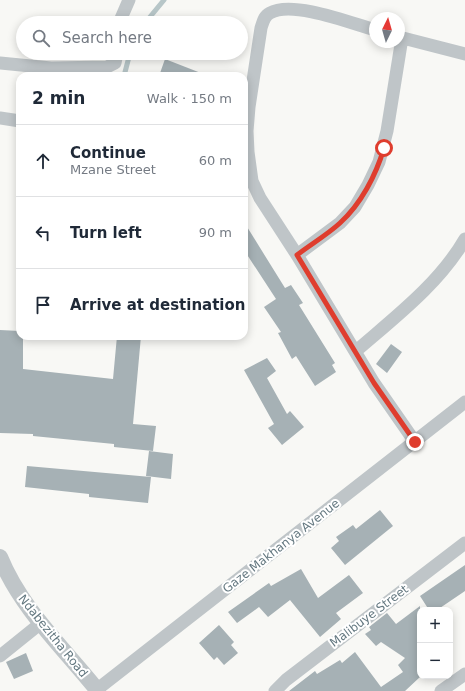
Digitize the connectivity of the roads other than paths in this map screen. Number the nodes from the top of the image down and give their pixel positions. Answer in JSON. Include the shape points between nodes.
{"nodes":[{"id":1,"x":129,"y":0,"type":"edge"},
{"id":2,"x":122,"y":16,"type":"edge"},
{"id":3,"x":369,"y":28,"type":"edge"},
{"id":4,"x":405,"y":38,"type":"edge"},
{"id":5,"x":398,"y":48,"type":"edge"},
{"id":6,"x":465,"y":54,"type":"edge"},
{"id":7,"x":116,"y":60,"type":"edge"},
{"id":8,"x":0,"y":63,"type":"edge"},
{"id":9,"x":0,"y":118,"type":"edge"},
{"id":10,"x":248,"y":119,"type":"edge"},
{"id":11,"x":16,"y":121,"type":"edge"},
{"id":12,"x":248,"y":143,"type":"edge"},
{"id":13,"x":465,"y":239,"type":"edge"},
{"id":14,"x":297,"y":255,"type":"junction"},
{"id":15,"x":356,"y":351,"type":"junction"},
{"id":16,"x":465,"y":402,"type":"edge"},
{"id":17,"x":415,"y":442,"type":"junction"},
{"id":18,"x":465,"y":543,"type":"edge"},
{"id":19,"x":0,"y":557,"type":"edge"},
{"id":20,"x":41,"y":623,"type":"junction"},
{"id":21,"x":0,"y":656,"type":"edge"},
{"id":22,"x":465,"y":674,"type":"edge"},
{"id":23,"x":97,"y":690,"type":"edge"},
{"id":24,"x":275,"y":691,"type":"edge"},
{"id":25,"x":441,"y":691,"type":"edge"}],
"edges":[{"from":1,"to":2,"type":"street"},
{"from":3,"to":10,"type":"street","via":[[308,10],[279,8],[269,13],[264,18]]},
{"from":4,"to":6,"type":"street"},
{"from":5,"to":14,"type":"street","via":[[386,137],[379,162],[368,185],[355,207],[340,223]]},
{"from":7,"to":8,"type":"street","via":[[107,67],[51,68]]},
{"from":9,"to":11,"type":"street"},
{"from":12,"to":14,"type":"street","via":[[252,181]]},
{"from":13,"to":15,"type":"street","via":[[438,275],[409,305]]},
{"from":14,"to":15,"type":"street"},
{"from":15,"to":17,"type":"street","via":[[374,383]]},
{"from":16,"to":17,"type":"street","name":"Gaze Makhanya Avenue"},
{"from":17,"to":23,"type":"street","name":"Gaze Makhanya Avenue"},
{"from":18,"to":24,"type":"street","name":"Malibuye Street"},
{"from":19,"to":20,"type":"street","name":"Ndabezitha Road","via":[[22,598]]},
{"from":20,"to":21,"type":"street"},
{"from":20,"to":23,"type":"street","name":"Ndabezitha Road"},
{"from":22,"to":25,"type":"street"}]}
